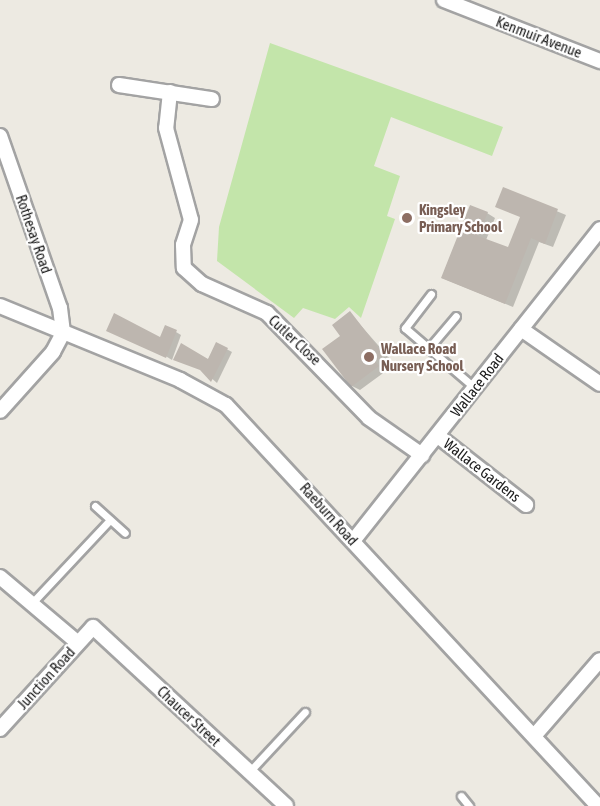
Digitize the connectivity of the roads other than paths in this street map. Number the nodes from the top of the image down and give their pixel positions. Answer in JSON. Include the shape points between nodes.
{"nodes":[{"id":1,"x":444,"y":0,"type":"edge"},
{"id":2,"x":600,"y":61,"type":"edge"},
{"id":3,"x":119,"y":85,"type":"dead end"},
{"id":4,"x":170,"y":92,"type":"junction"},
{"id":5,"x":212,"y":99,"type":"dead end"},
{"id":6,"x":0,"y":136,"type":"edge"},
{"id":7,"x":600,"y":229,"type":"edge"},
{"id":8,"x":431,"y":294,"type":"dead end"},
{"id":9,"x":0,"y":306,"type":"edge"},
{"id":10,"x":456,"y":316,"type":"dead end"},
{"id":11,"x":521,"y":329,"type":"junction"},
{"id":12,"x":63,"y":333,"type":"junction"},
{"id":13,"x":428,"y":349,"type":"junction"},
{"id":14,"x":600,"y":384,"type":"edge"},
{"id":15,"x":475,"y":388,"type":"junction"},
{"id":16,"x":0,"y":411,"type":"edge"},
{"id":17,"x":438,"y":436,"type":"junction"},
{"id":18,"x":422,"y":455,"type":"junction"},
{"id":19,"x":526,"y":505,"type":"dead end"},
{"id":20,"x":95,"y":506,"type":"dead end"},
{"id":21,"x":110,"y":519,"type":"junction"},
{"id":22,"x":125,"y":533,"type":"dead end"},
{"id":23,"x":353,"y":541,"type":"junction"},
{"id":24,"x":0,"y":577,"type":"edge"},
{"id":25,"x":32,"y":604,"type":"junction"},
{"id":26,"x":93,"y":627,"type":"joint"},
{"id":27,"x":78,"y":643,"type":"junction"},
{"id":28,"x":600,"y":660,"type":"edge"},
{"id":29,"x":305,"y":712,"type":"dead end"},
{"id":30,"x":0,"y":729,"type":"edge"},
{"id":31,"x":535,"y":735,"type":"junction"},
{"id":32,"x":249,"y":772,"type":"junction"},
{"id":33,"x":460,"y":796,"type":"dead end"},
{"id":34,"x":286,"y":806,"type":"edge"},
{"id":35,"x":470,"y":806,"type":"edge"},
{"id":36,"x":598,"y":806,"type":"edge"}],
"edges":[{"from":1,"to":2,"type":"street","name":"Kenmuir Avenue"},
{"from":3,"to":4,"type":"street"},
{"from":4,"to":5,"type":"street"},
{"from":4,"to":18,"type":"street","name":"Cutler Close","via":[[166,128],[191,220],[183,245],[184,268],[202,284],[267,313],[369,418]]},
{"from":6,"to":12,"type":"street","name":"Rothesay Road","via":[[60,308]]},
{"from":7,"to":11,"type":"street","name":"Wallace Road"},
{"from":8,"to":13,"type":"lane","via":[[405,326]]},
{"from":9,"to":12,"type":"street","name":"Raeburn Road"},
{"from":10,"to":13,"type":"lane"},
{"from":11,"to":14,"type":"street"},
{"from":11,"to":15,"type":"street","name":"Wallace Road"},
{"from":12,"to":16,"type":"street","via":[[53,352]]},
{"from":12,"to":23,"type":"street","name":"Raeburn Road","via":[[180,380],[225,405]]},
{"from":13,"to":15,"type":"lane"},
{"from":15,"to":17,"type":"street","name":"Wallace Road"},
{"from":17,"to":18,"type":"street","name":"Wallace Road"},
{"from":17,"to":19,"type":"street","name":"Wallace Gardens"},
{"from":18,"to":23,"type":"street","name":"Wallace Road"},
{"from":20,"to":21,"type":"lane"},
{"from":21,"to":22,"type":"lane"},
{"from":21,"to":25,"type":"lane"},
{"from":23,"to":31,"type":"street","name":"Raeburn Road"},
{"from":24,"to":25,"type":"street"},
{"from":25,"to":27,"type":"street"},
{"from":26,"to":27,"type":"street","name":"Junction Road"},
{"from":26,"to":32,"type":"street","name":"Chaucer Street"},
{"from":27,"to":30,"type":"street","name":"Junction Road"},
{"from":28,"to":31,"type":"street"},
{"from":29,"to":32,"type":"lane"},
{"from":31,"to":36,"type":"street","name":"Raeburn Road"},
{"from":32,"to":34,"type":"street","name":"Chaucer Street"},
{"from":33,"to":35,"type":"lane"}]}
